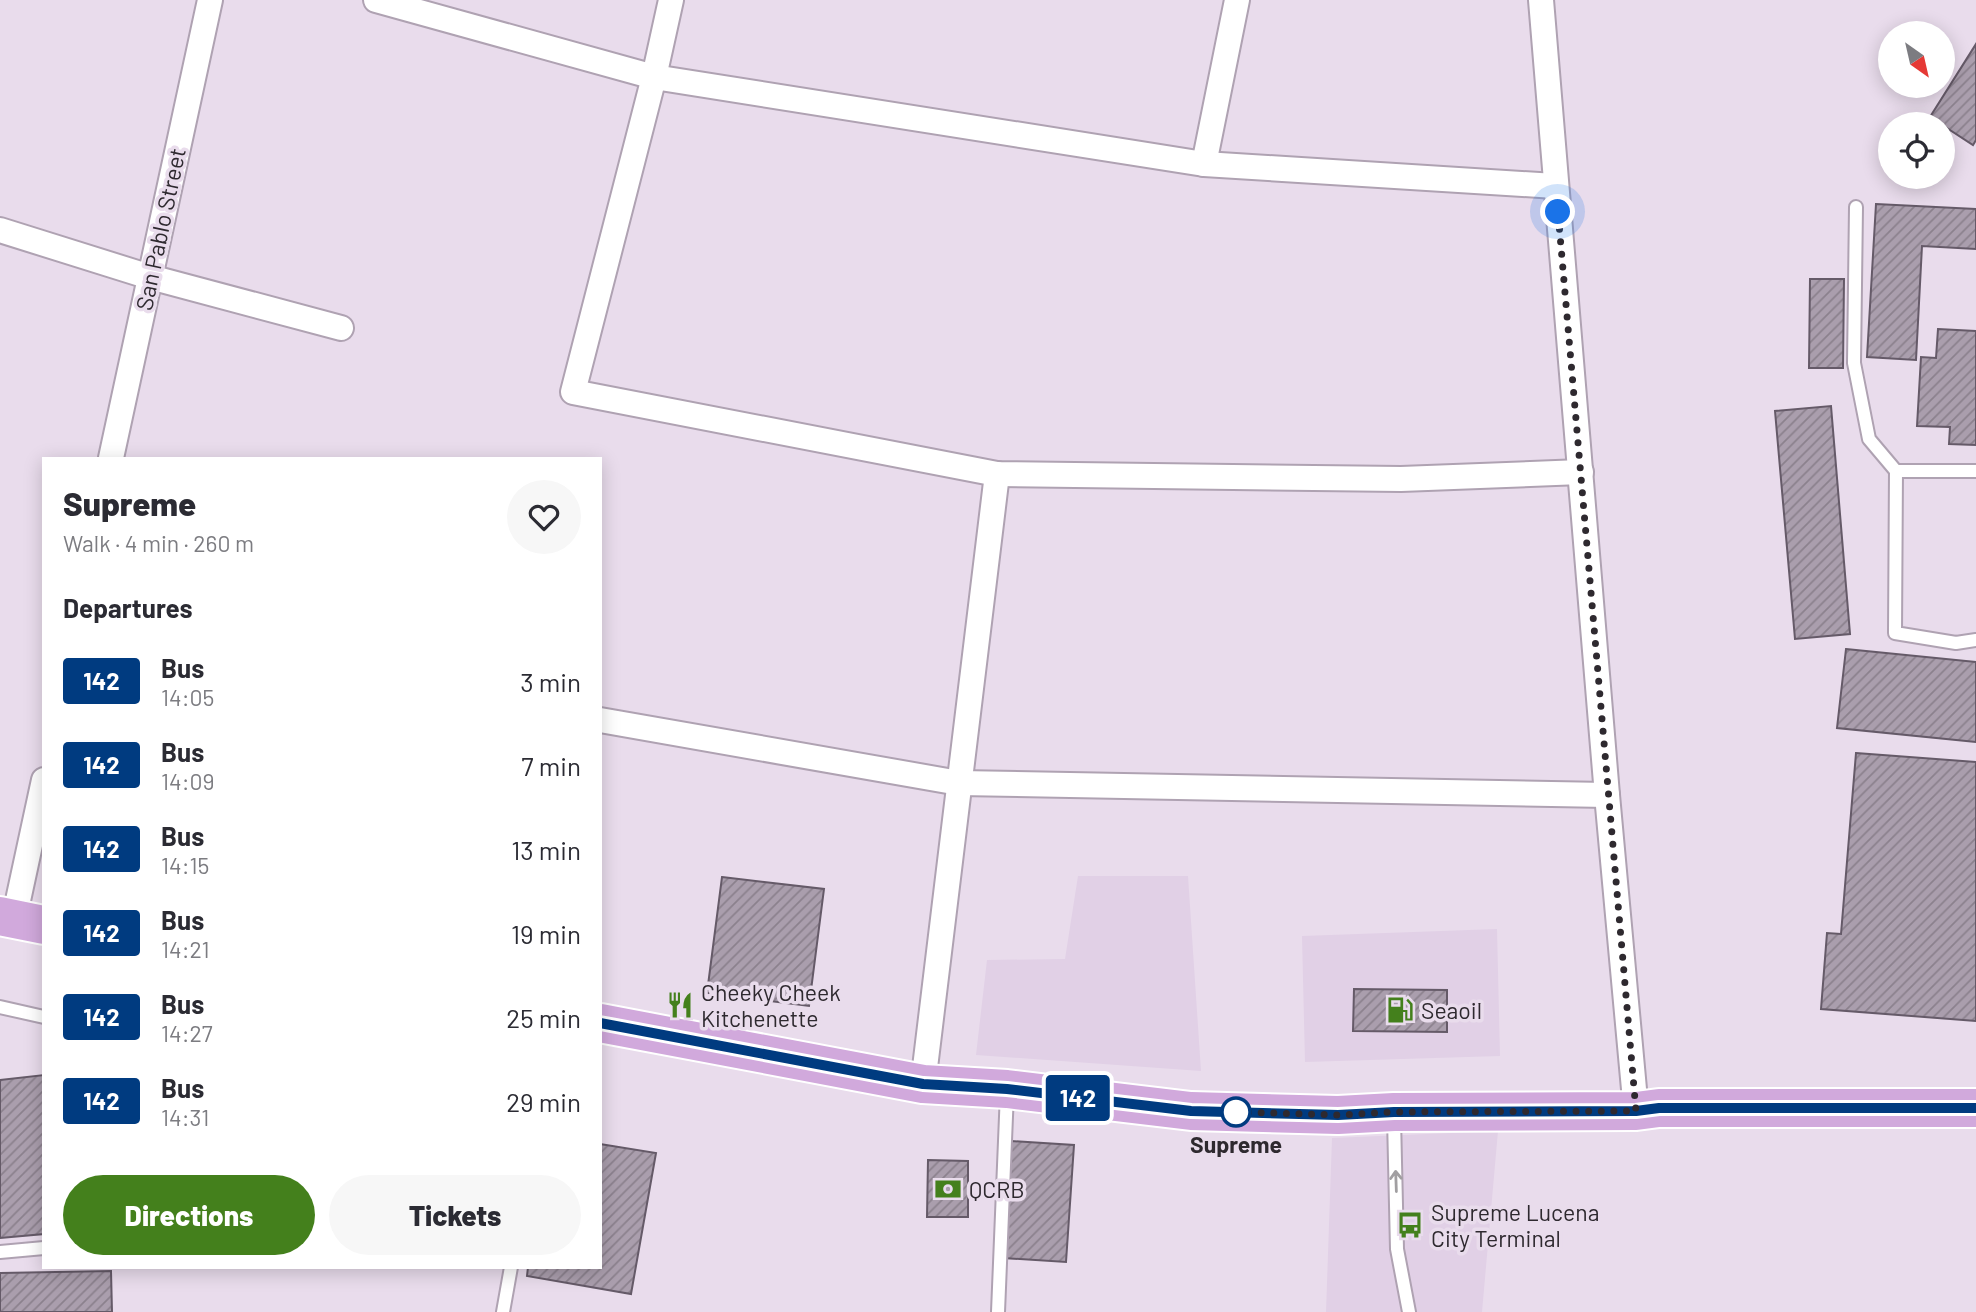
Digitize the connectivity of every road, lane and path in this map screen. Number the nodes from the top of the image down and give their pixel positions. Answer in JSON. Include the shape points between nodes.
{"nodes":[{"id":1,"x":210,"y":0,"type":"edge"},
{"id":2,"x":376,"y":0,"type":"edge"},
{"id":3,"x":671,"y":0,"type":"edge"},
{"id":4,"x":1237,"y":0,"type":"edge"},
{"id":5,"x":1541,"y":0,"type":"edge"},
{"id":6,"x":654,"y":77,"type":"junction"},
{"id":7,"x":1204,"y":164,"type":"junction"},
{"id":8,"x":1555,"y":186,"type":"junction"},
{"id":9,"x":1856,"y":207,"type":"dead end"},
{"id":10,"x":0,"y":230,"type":"edge"},
{"id":11,"x":150,"y":276,"type":"junction"},
{"id":12,"x":341,"y":328,"type":"dead end"},
{"id":13,"x":111,"y":457,"type":"edge"},
{"id":14,"x":1896,"y":471,"type":"junction"},
{"id":15,"x":1976,"y":471,"type":"edge"},
{"id":16,"x":1581,"y":472,"type":"junction"},
{"id":17,"x":997,"y":474,"type":"junction"},
{"id":18,"x":1976,"y":640,"type":"edge"},
{"id":19,"x":602,"y":720,"type":"edge"},
{"id":20,"x":959,"y":783,"type":"junction"},
{"id":21,"x":42,"y":791,"type":"edge"},
{"id":22,"x":1607,"y":795,"type":"junction"},
{"id":23,"x":19,"y":920,"type":"edge"},
{"id":24,"x":0,"y":1007,"type":"edge"},
{"id":25,"x":42,"y":1017,"type":"edge"},
{"id":26,"x":602,"y":1023,"type":"edge"},
{"id":27,"x":923,"y":1084,"type":"junction"},
{"id":28,"x":1007,"y":1089,"type":"junction"},
{"id":29,"x":1976,"y":1108,"type":"edge"},
{"id":30,"x":1636,"y":1111,"type":"junction"},
{"id":31,"x":1394,"y":1112,"type":"junction"},
{"id":32,"x":42,"y":1248,"type":"edge"},
{"id":33,"x":0,"y":1252,"type":"edge"},
{"id":34,"x":511,"y":1269,"type":"edge"},
{"id":35,"x":503,"y":1312,"type":"edge"},
{"id":36,"x":999,"y":1312,"type":"edge"},
{"id":37,"x":1409,"y":1312,"type":"edge"}],
"edges":[{"from":1,"to":11,"type":"street","name":"San Pablo Street"},
{"from":2,"to":6,"type":"street"},
{"from":3,"to":6,"type":"street"},
{"from":4,"to":7,"type":"street"},
{"from":5,"to":8,"type":"street"},
{"from":6,"to":7,"type":"street"},
{"from":6,"to":17,"type":"street","via":[[573,392]]},
{"from":7,"to":8,"type":"street"},
{"from":8,"to":16,"type":"street"},
{"from":9,"to":14,"type":"lane","via":[[1854,363],[1869,439]]},
{"from":10,"to":11,"type":"street"},
{"from":11,"to":12,"type":"street"},
{"from":11,"to":13,"type":"street","name":"San Pablo Street"},
{"from":14,"to":15,"type":"lane"},
{"from":14,"to":18,"type":"lane","via":[[1895,633],[1955,643]]},
{"from":16,"to":17,"type":"street","via":[[1401,479]]},
{"from":16,"to":22,"type":"street"},
{"from":17,"to":20,"type":"street"},
{"from":19,"to":20,"type":"street"},
{"from":20,"to":22,"type":"street"},
{"from":20,"to":27,"type":"street"},
{"from":21,"to":23,"type":"street"},
{"from":22,"to":30,"type":"street"},
{"from":24,"to":25,"type":"lane"},
{"from":26,"to":27,"type":"main road"},
{"from":27,"to":28,"type":"main road"},
{"from":28,"to":31,"type":"main road","via":[[1191,1111]]},
{"from":28,"to":36,"type":"lane"},
{"from":29,"to":30,"type":"main road"},
{"from":30,"to":31,"type":"main road"},
{"from":37,"to":31,"type":"lane","one_way":true,"via":[[1397,1249]]},
{"from":32,"to":33,"type":"lane"},
{"from":34,"to":35,"type":"lane"}]}
